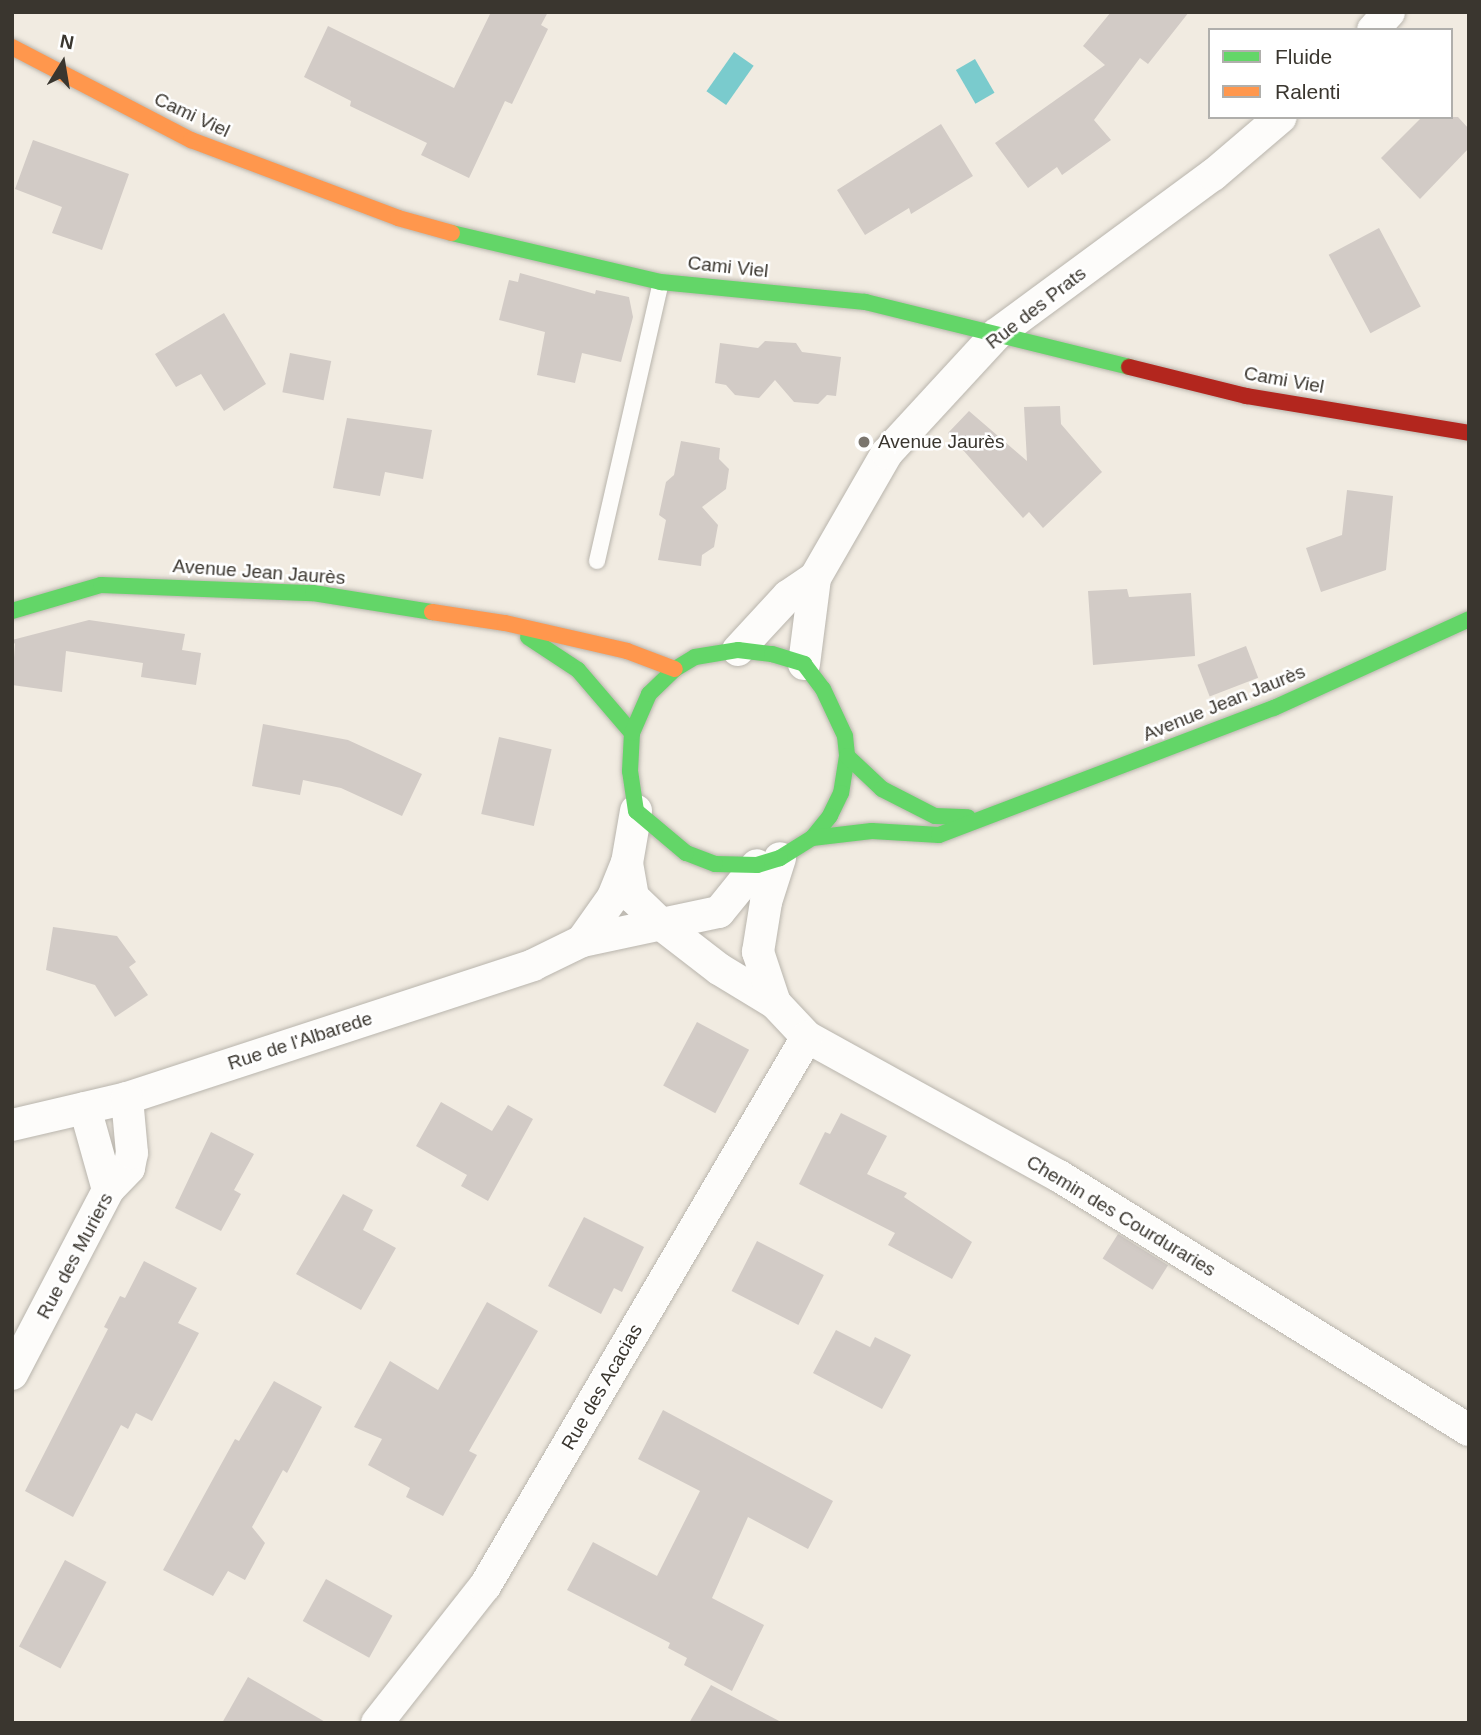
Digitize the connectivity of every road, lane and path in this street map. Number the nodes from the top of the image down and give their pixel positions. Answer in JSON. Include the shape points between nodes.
{"nodes":[{"id":1,"x":1389,"y":12,"type":"edge"},
{"id":2,"x":1375,"y":28,"type":"edge"},
{"id":3,"x":12,"y":47,"type":"edge"},
{"id":4,"x":1279,"y":119,"type":"edge"},
{"id":5,"x":661,"y":282,"type":"junction"},
{"id":6,"x":997,"y":334,"type":"junction"},
{"id":7,"x":1469,"y":433,"type":"edge"},
{"id":8,"x":597,"y":561,"type":"dead end"},
{"id":9,"x":814,"y":578,"type":"junction"},
{"id":10,"x":12,"y":611,"type":"edge"},
{"id":11,"x":1469,"y":619,"type":"edge"},
{"id":12,"x":505,"y":623,"type":"junction"},
{"id":13,"x":738,"y":650,"type":"junction"},
{"id":14,"x":804,"y":664,"type":"junction"},
{"id":15,"x":675,"y":669,"type":"junction"},
{"id":16,"x":632,"y":733,"type":"junction"},
{"id":17,"x":848,"y":756,"type":"junction"},
{"id":18,"x":636,"y":811,"type":"junction"},
{"id":19,"x":991,"y":818,"type":"junction"},
{"id":20,"x":812,"y":838,"type":"junction"},
{"id":21,"x":769,"y":861,"type":"junction"},
{"id":22,"x":627,"y":863,"type":"junction"},
{"id":23,"x":662,"y":925,"type":"junction"},
{"id":24,"x":582,"y":941,"type":"junction"},
{"id":25,"x":775,"y":1003,"type":"junction"},
{"id":26,"x":807,"y":1037,"type":"junction"},
{"id":27,"x":127,"y":1098,"type":"junction"},
{"id":28,"x":85,"y":1108,"type":"junction"},
{"id":29,"x":12,"y":1125,"type":"edge"},
{"id":30,"x":108,"y":1190,"type":"junction"},
{"id":31,"x":12,"y":1374,"type":"edge"},
{"id":32,"x":1469,"y":1430,"type":"edge"},
{"id":33,"x":377,"y":1723,"type":"edge"}],
"edges":[{"from":1,"to":2,"type":"street"},
{"from":3,"to":5,"type":"street","name":"Cami Viel","via":[[191,140],[290,180],[476,240]]},
{"from":4,"to":6,"type":"street","name":"Rue des Prats","via":[[1213,175]]},
{"from":5,"to":6,"type":"street","name":"Cami Viel","via":[[865,302]]},
{"from":5,"to":8,"type":"lane"},
{"from":6,"to":7,"type":"street","name":"Cami Viel","via":[[1247,396]]},
{"from":6,"to":9,"type":"street","name":"Rue des Prats","via":[[887,453]]},
{"from":9,"to":13,"type":"street","name":"Rue des Prats","via":[[788,596]]},
{"from":9,"to":14,"type":"street","name":"Rue des Prats"},
{"from":10,"to":12,"type":"street","name":"Avenue Jean Jaurès","via":[[101,585],[313,593]]},
{"from":11,"to":19,"type":"street","name":"Avenue Jean Jaurès","via":[[1274,708]]},
{"from":12,"to":15,"type":"street","name":"Avenue Jean Jaurès","via":[[627,651]]},
{"from":12,"to":16,"type":"street","name":"Avenue Jean Jaurès","via":[[578,670]]},
{"from":13,"to":14,"type":"street"},
{"from":13,"to":15,"type":"street","via":[[695,657]]},
{"from":14,"to":17,"type":"street","via":[[834,712]]},
{"from":15,"to":16,"type":"street","via":[[649,694]]},
{"from":16,"to":18,"type":"street","via":[[630,771]]},
{"from":17,"to":19,"type":"street","name":"Avenue Jean Jaurès","via":[[882,789],[935,816]]},
{"from":17,"to":20,"type":"street","via":[[841,793]]},
{"from":18,"to":21,"type":"street","via":[[686,853],[715,864]]},
{"from":18,"to":22,"type":"street","name":"Rue de l'Albarede"},
{"from":19,"to":20,"type":"street","name":"Avenue Jean Jaurès","via":[[939,835],[872,831]]},
{"from":20,"to":21,"type":"street"},
{"from":21,"to":23,"type":"street","name":"Rue de l'Albarede","via":[[719,912]]},
{"from":21,"to":25,"type":"street","name":"Chemin des Courduraries","via":[[758,951]]},
{"from":22,"to":23,"type":"street","name":"Chemin des Courduraries","via":[[634,897]]},
{"from":22,"to":24,"type":"street","name":"Rue de l'Albarede","via":[[613,897]]},
{"from":23,"to":24,"type":"street","name":"Rue de l'Albarede"},
{"from":23,"to":25,"type":"street","name":"Chemin des Courduraries","via":[[719,969]]},
{"from":24,"to":27,"type":"street","name":"Rue de l'Albarede","via":[[533,965]]},
{"from":25,"to":26,"type":"street","name":"Chemin des Courduraries"},
{"from":26,"to":32,"type":"street","name":"Chemin des Courduraries","via":[[1059,1176]]},
{"from":26,"to":33,"type":"street","name":"Rue des Acacias","via":[[485,1586]]},
{"from":27,"to":28,"type":"street","name":"Rue de l'Albarede"},
{"from":27,"to":30,"type":"street","name":"Rue des Muriers","via":[[129,1168]]},
{"from":28,"to":29,"type":"street","name":"Rue de l'Albarede"},
{"from":28,"to":30,"type":"street"},
{"from":30,"to":31,"type":"street","name":"Rue des Muriers"}]}
